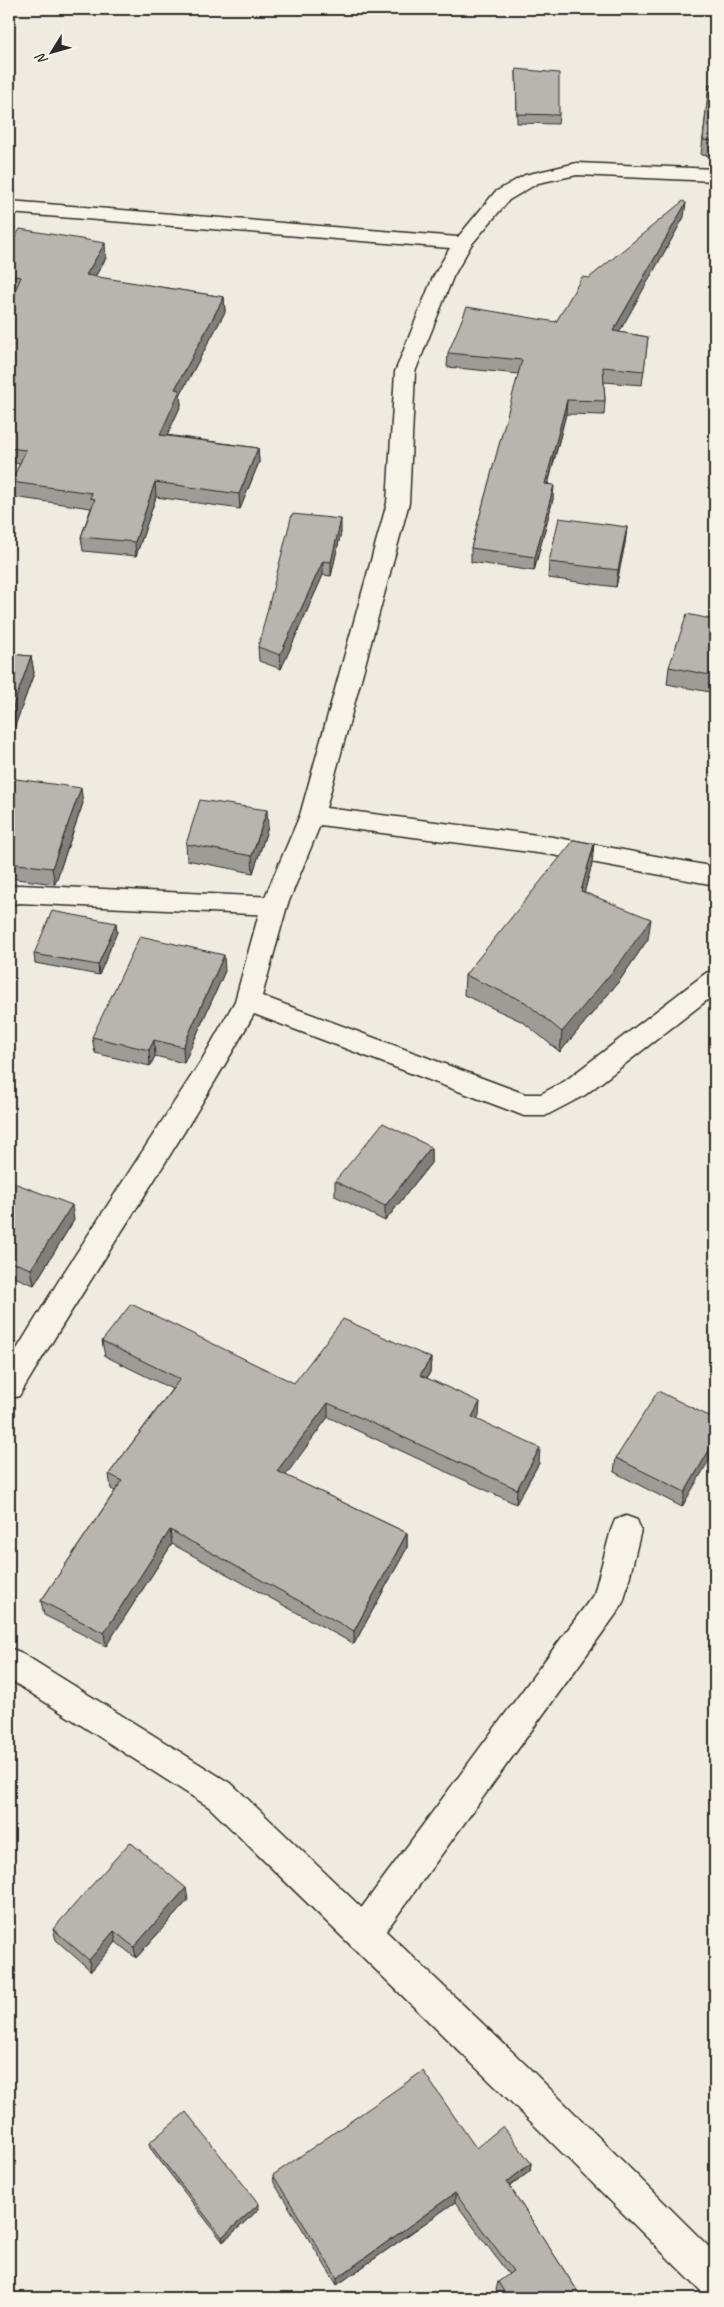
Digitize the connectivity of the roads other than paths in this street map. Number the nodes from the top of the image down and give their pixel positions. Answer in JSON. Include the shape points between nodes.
{"nodes":[{"id":1,"x":715,"y":175,"type":"edge"},
{"id":2,"x":9,"y":207,"type":"edge"},
{"id":3,"x":463,"y":243,"type":"junction"},
{"id":4,"x":312,"y":815,"type":"junction"},
{"id":5,"x":715,"y":876,"type":"edge"},
{"id":6,"x":9,"y":896,"type":"edge"},
{"id":7,"x":274,"y":906,"type":"junction"},
{"id":8,"x":715,"y":980,"type":"edge"},
{"id":9,"x":248,"y":1001,"type":"junction"},
{"id":10,"x":9,"y":1387,"type":"edge"},
{"id":11,"x":626,"y":1530,"type":"dead end"},
{"id":12,"x":9,"y":1662,"type":"edge"},
{"id":13,"x":364,"y":1934,"type":"junction"},
{"id":14,"x":715,"y":2279,"type":"edge"}],
"edges":[{"from":1,"to":3,"type":"street","via":[[576,168],[532,179],[502,196]]},
{"from":2,"to":3,"type":"street"},
{"from":3,"to":4,"type":"street","via":[[443,277],[405,372],[398,502]]},
{"from":4,"to":5,"type":"street","via":[[553,846]]},
{"from":4,"to":7,"type":"street"},
{"from":6,"to":7,"type":"street"},
{"from":7,"to":9,"type":"street"},
{"from":8,"to":9,"type":"street","via":[[575,1088],[545,1105],[524,1105]]},
{"from":9,"to":10,"type":"street","via":[[212,1065]]},
{"from":11,"to":13,"type":"street","via":[[608,1600]]},
{"from":12,"to":13,"type":"street","via":[[221,1796]]},
{"from":13,"to":14,"type":"street"}]}
